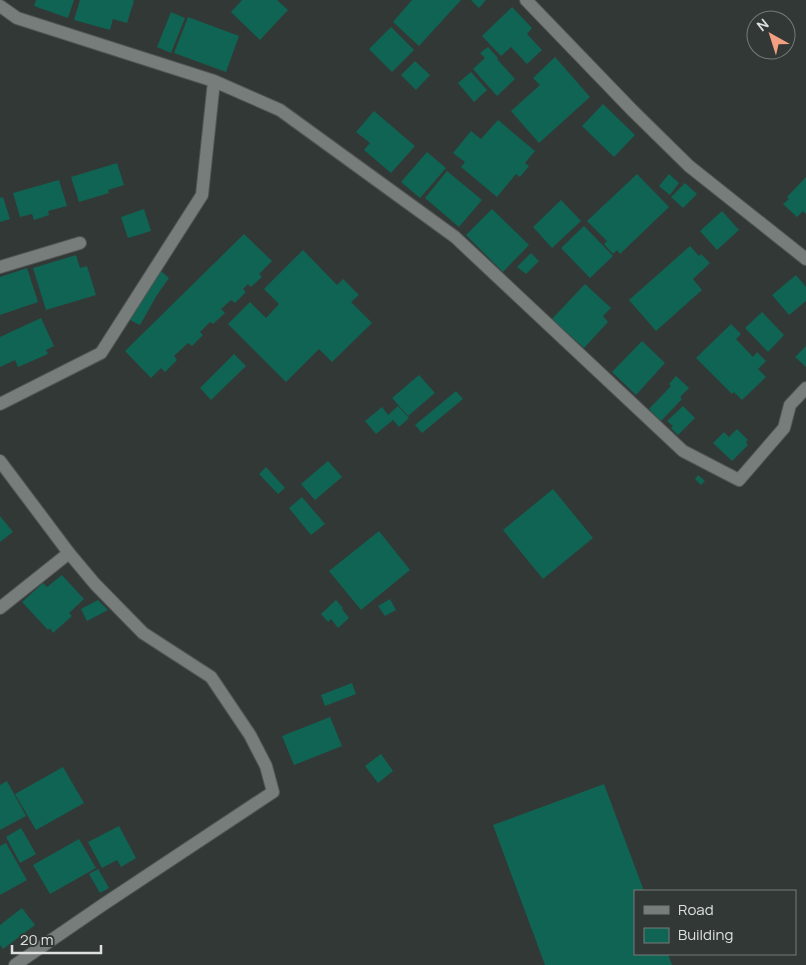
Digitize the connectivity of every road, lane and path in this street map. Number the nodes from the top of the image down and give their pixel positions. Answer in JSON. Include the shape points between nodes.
{"nodes":[{"id":1,"x":526,"y":0,"type":"edge"},
{"id":2,"x":0,"y":6,"type":"edge"},
{"id":3,"x":214,"y":82,"type":"junction"},
{"id":4,"x":80,"y":243,"type":"dead end"},
{"id":5,"x":805,"y":257,"type":"edge"},
{"id":6,"x":0,"y":267,"type":"edge"},
{"id":7,"x":806,"y":388,"type":"edge"},
{"id":8,"x":0,"y":404,"type":"edge"},
{"id":9,"x":0,"y":462,"type":"edge"},
{"id":10,"x":69,"y":553,"type":"junction"},
{"id":11,"x":0,"y":608,"type":"edge"},
{"id":12,"x":15,"y":965,"type":"edge"}],
"edges":[{"from":1,"to":5,"type":"street","via":[[689,166]]},
{"from":2,"to":3,"type":"street","via":[[17,18]]},
{"from":3,"to":7,"type":"street","via":[[280,110],[455,237],[683,451],[739,480],[784,428],[790,405]]},
{"from":3,"to":8,"type":"street","via":[[202,194],[101,353]]},
{"from":4,"to":6,"type":"street"},
{"from":9,"to":10,"type":"street"},
{"from":10,"to":11,"type":"street"},
{"from":10,"to":12,"type":"street","via":[[143,633],[211,677],[250,735],[266,766],[273,792]]}]}
